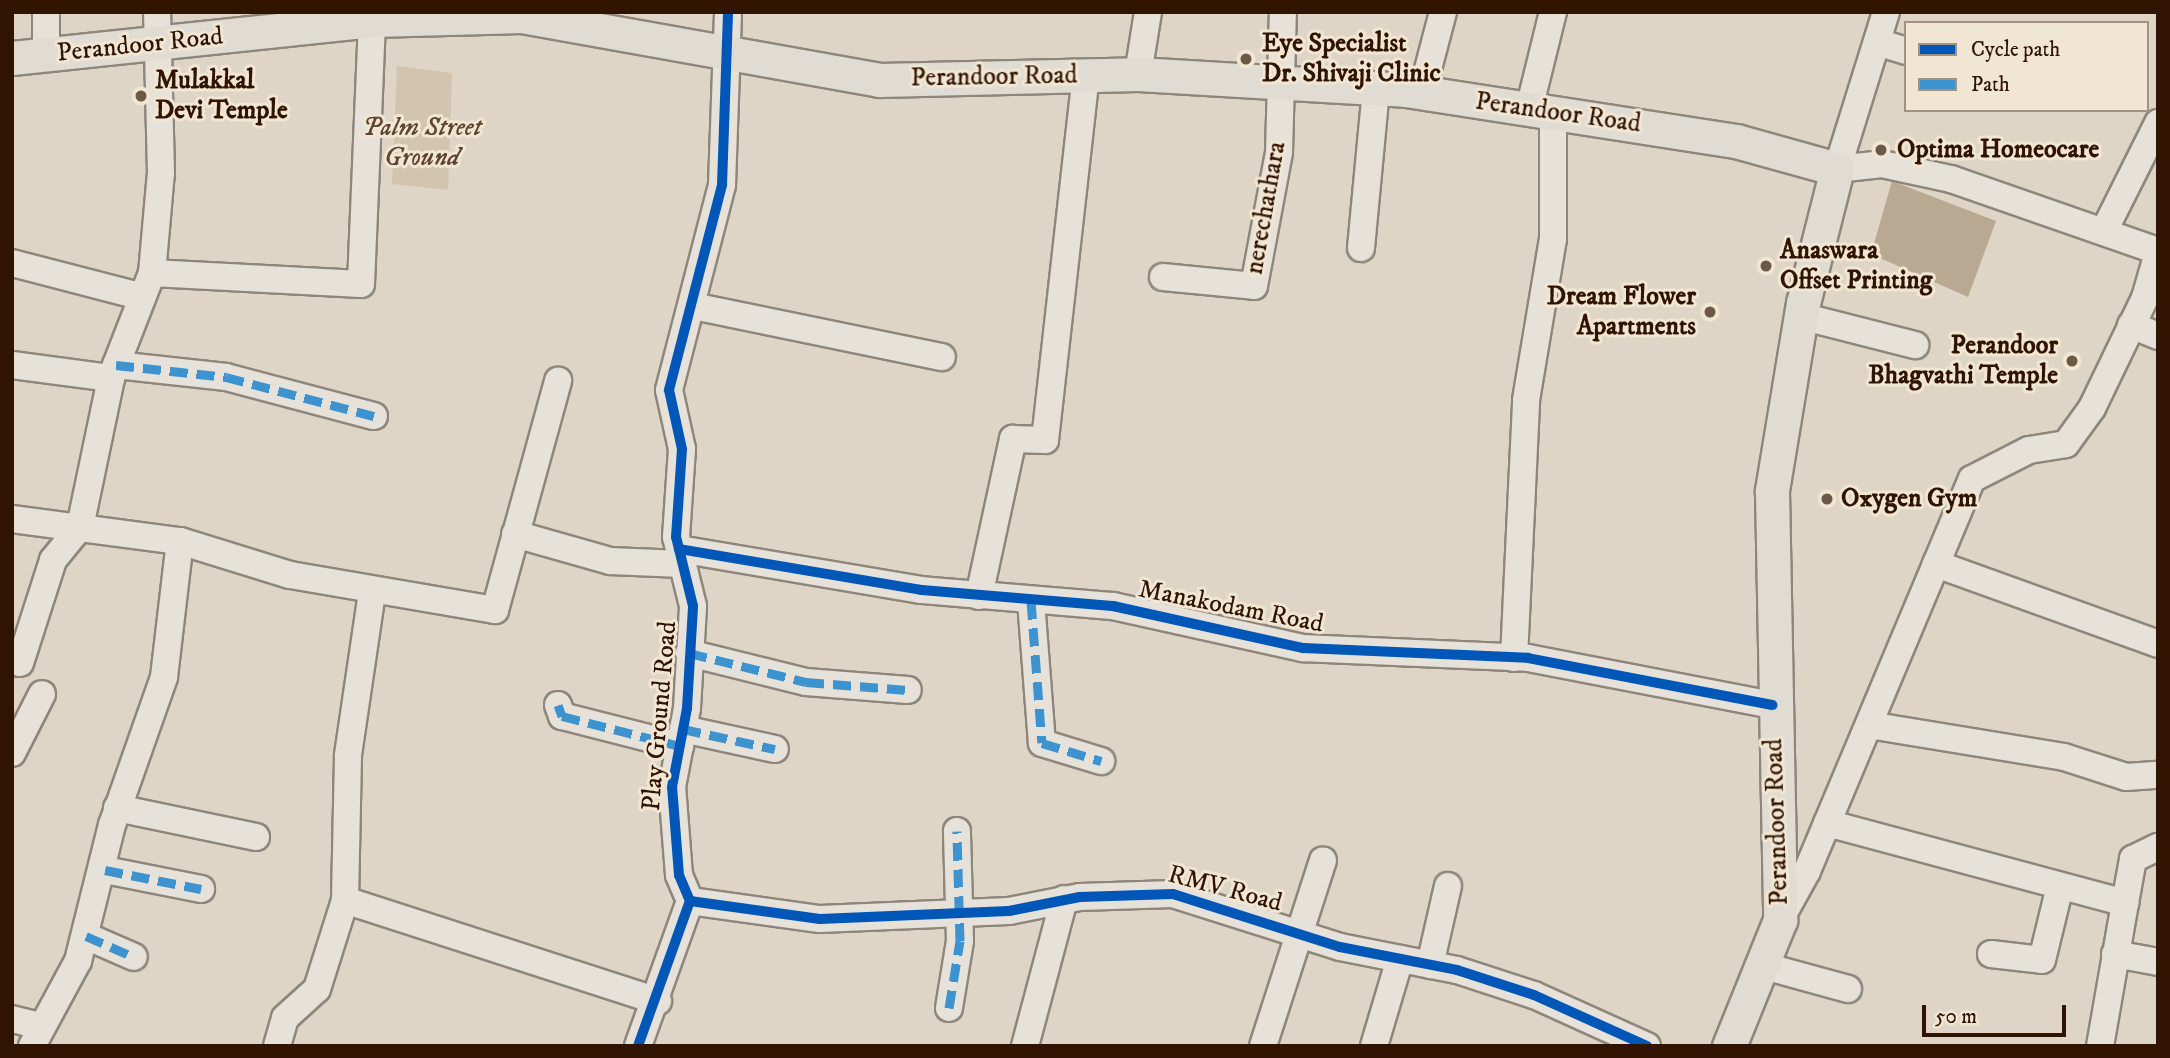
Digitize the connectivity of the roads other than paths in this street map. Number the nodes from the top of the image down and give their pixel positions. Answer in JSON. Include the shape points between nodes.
{"nodes":[{"id":1,"x":46,"y":12,"type":"edge"},
{"id":2,"x":728,"y":12,"type":"edge"},
{"id":3,"x":1148,"y":12,"type":"edge"},
{"id":4,"x":1283,"y":12,"type":"edge"},
{"id":5,"x":1443,"y":12,"type":"edge"},
{"id":6,"x":1553,"y":12,"type":"edge"},
{"id":7,"x":1886,"y":12,"type":"edge"},
{"id":8,"x":482,"y":15,"type":"edge"},
{"id":9,"x":372,"y":20,"type":"junction"},
{"id":10,"x":314,"y":21,"type":"edge"},
{"id":11,"x":155,"y":27,"type":"edge"},
{"id":12,"x":1877,"y":42,"type":"junction"},
{"id":13,"x":1904,"y":50,"type":"edge"},
{"id":14,"x":729,"y":54,"type":"junction"},
{"id":15,"x":46,"y":55,"type":"junction"},
{"id":16,"x":12,"y":58,"type":"edge"},
{"id":17,"x":1139,"y":74,"type":"junction"},
{"id":18,"x":1086,"y":76,"type":"junction"},
{"id":19,"x":1278,"y":81,"type":"junction"},
{"id":20,"x":1376,"y":89,"type":"junction"},
{"id":21,"x":1422,"y":92,"type":"junction"},
{"id":22,"x":1541,"y":110,"type":"junction"},
{"id":23,"x":2158,"y":123,"type":"edge"},
{"id":24,"x":1837,"y":169,"type":"junction"},
{"id":25,"x":2104,"y":231,"type":"junction"},
{"id":26,"x":1361,"y":248,"type":"dead end"},
{"id":27,"x":2158,"y":252,"type":"edge"},
{"id":28,"x":12,"y":263,"type":"edge"},
{"id":29,"x":152,"y":273,"type":"junction"},
{"id":30,"x":1163,"y":277,"type":"dead end"},
{"id":31,"x":140,"y":296,"type":"junction"},
{"id":32,"x":694,"y":306,"type":"junction"},
{"id":33,"x":1801,"y":316,"type":"junction"},
{"id":34,"x":2132,"y":325,"type":"junction"},
{"id":35,"x":2158,"y":336,"type":"edge"},
{"id":36,"x":1915,"y":345,"type":"dead end"},
{"id":37,"x":942,"y":357,"type":"dead end"},
{"id":38,"x":12,"y":365,"type":"edge"},
{"id":39,"x":113,"y":372,"type":"junction"},
{"id":40,"x":558,"y":381,"type":"dead end"},
{"id":41,"x":374,"y":416,"type":"dead end"},
{"id":42,"x":12,"y":519,"type":"edge"},
{"id":43,"x":80,"y":527,"type":"junction"},
{"id":44,"x":515,"y":534,"type":"junction"},
{"id":45,"x":180,"y":541,"type":"junction"},
{"id":46,"x":680,"y":557,"type":"junction"},
{"id":47,"x":1936,"y":564,"type":"junction"},
{"id":48,"x":372,"y":592,"type":"junction"},
{"id":49,"x":979,"y":596,"type":"junction"},
{"id":50,"x":1031,"y":601,"type":"junction"},
{"id":51,"x":2158,"y":644,"type":"edge"},
{"id":52,"x":689,"y":653,"type":"junction"},
{"id":53,"x":1514,"y":658,"type":"junction"},
{"id":54,"x":20,"y":663,"type":"dead end"},
{"id":55,"x":908,"y":690,"type":"dead end"},
{"id":56,"x":42,"y":694,"type":"dead end"},
{"id":57,"x":558,"y":705,"type":"dead end"},
{"id":58,"x":1773,"y":705,"type":"junction"},
{"id":59,"x":1869,"y":725,"type":"junction"},
{"id":60,"x":682,"y":737,"type":"junction"},
{"id":61,"x":775,"y":750,"type":"dead end"},
{"id":62,"x":12,"y":754,"type":"edge"},
{"id":63,"x":1101,"y":761,"type":"dead end"},
{"id":64,"x":2158,"y":775,"type":"edge"},
{"id":65,"x":117,"y":808,"type":"junction"},
{"id":66,"x":1827,"y":823,"type":"junction"},
{"id":67,"x":957,"y":831,"type":"dead end"},
{"id":68,"x":256,"y":837,"type":"dead end"},
{"id":69,"x":2158,"y":847,"type":"edge"},
{"id":70,"x":1323,"y":860,"type":"dead end"},
{"id":71,"x":105,"y":870,"type":"junction"},
{"id":72,"x":1448,"y":886,"type":"dead end"},
{"id":73,"x":2060,"y":886,"type":"junction"},
{"id":74,"x":201,"y":890,"type":"dead end"},
{"id":75,"x":1064,"y":899,"type":"junction"},
{"id":76,"x":345,"y":900,"type":"junction"},
{"id":77,"x":690,"y":901,"type":"junction"},
{"id":78,"x":2125,"y":902,"type":"junction"},
{"id":79,"x":958,"y":912,"type":"junction"},
{"id":80,"x":1780,"y":920,"type":"junction"},
{"id":81,"x":1297,"y":933,"type":"junction"},
{"id":82,"x":86,"y":936,"type":"junction"},
{"id":83,"x":1991,"y":954,"type":"dead end"},
{"id":84,"x":2115,"y":954,"type":"junction"},
{"id":85,"x":134,"y":957,"type":"dead end"},
{"id":86,"x":1400,"y":959,"type":"junction"},
{"id":87,"x":2158,"y":962,"type":"edge"},
{"id":88,"x":1430,"y":965,"type":"junction"},
{"id":89,"x":1764,"y":966,"type":"junction"},
{"id":90,"x":1849,"y":989,"type":"dead end"},
{"id":91,"x":658,"y":1001,"type":"junction"},
{"id":92,"x":949,"y":1008,"type":"dead end"},
{"id":93,"x":12,"y":1019,"type":"edge"},
{"id":94,"x":36,"y":1036,"type":"edge"},
{"id":95,"x":277,"y":1046,"type":"edge"},
{"id":96,"x":638,"y":1046,"type":"edge"},
{"id":97,"x":1025,"y":1046,"type":"edge"},
{"id":98,"x":1263,"y":1046,"type":"edge"},
{"id":99,"x":1374,"y":1046,"type":"edge"},
{"id":100,"x":1647,"y":1046,"type":"edge"},
{"id":101,"x":1729,"y":1046,"type":"edge"},
{"id":102,"x":2099,"y":1046,"type":"edge"}],
"edges":[{"from":1,"to":15,"type":"street"},
{"from":2,"to":14,"type":"street","name":"Play Ground Road"},
{"from":3,"to":17,"type":"street"},
{"from":4,"to":19,"type":"street"},
{"from":5,"to":21,"type":"street"},
{"from":6,"to":22,"type":"street"},
{"from":7,"to":12,"type":"street"},
{"from":8,"to":9,"type":"main road","name":"Perandoor Road"},
{"from":8,"to":14,"type":"main road","name":"Perandoor Road","via":[[521,16]]},
{"from":9,"to":10,"type":"main road","name":"Perandoor Road"},
{"from":9,"to":29,"type":"street","via":[[361,284]]},
{"from":10,"to":11,"type":"main road","name":"Perandoor Road"},
{"from":11,"to":15,"type":"main road","name":"Perandoor Road"},
{"from":11,"to":29,"type":"street","via":[[161,173]]},
{"from":12,"to":13,"type":"street"},
{"from":12,"to":24,"type":"street"},
{"from":14,"to":18,"type":"main road","name":"Perandoor Road","via":[[879,80]]},
{"from":14,"to":32,"type":"street","name":"Play Ground Road","via":[[722,185]]},
{"from":15,"to":16,"type":"main road","name":"Perandoor Road"},
{"from":17,"to":18,"type":"main road","name":"Perandoor Road"},
{"from":17,"to":19,"type":"main road","name":"Perandoor Road"},
{"from":18,"to":49,"type":"street","via":[[1045,440],[1013,439]]},
{"from":19,"to":20,"type":"main road","name":"Perandoor Road"},
{"from":19,"to":30,"type":"street","name":"nerechathara","via":[[1279,152],[1254,286]]},
{"from":20,"to":21,"type":"main road","name":"Perandoor Road"},
{"from":20,"to":26,"type":"street"},
{"from":21,"to":22,"type":"main road","name":"Perandoor Road"},
{"from":22,"to":24,"type":"main road","name":"Perandoor Road","via":[[1736,141]]},
{"from":22,"to":53,"type":"street","via":[[1553,239],[1526,400]]},
{"from":23,"to":25,"type":"street"},
{"from":24,"to":25,"type":"street","via":[[1882,164],[1951,178]]},
{"from":24,"to":33,"type":"main road","name":"Perandoor Road"},
{"from":25,"to":27,"type":"street"},
{"from":27,"to":34,"type":"street"},
{"from":28,"to":31,"type":"street"},
{"from":29,"to":31,"type":"street"},
{"from":31,"to":39,"type":"street"},
{"from":32,"to":37,"type":"street"},
{"from":32,"to":46,"type":"street","name":"Play Ground Road","via":[[669,390],[682,449]]},
{"from":33,"to":36,"type":"street"},
{"from":33,"to":58,"type":"main road","name":"Perandoor Road","via":[[1772,491]]},
{"from":34,"to":35,"type":"street"},
{"from":34,"to":47,"type":"street","via":[[2092,408],[2066,444],[2029,450],[1972,479]]},
{"from":38,"to":39,"type":"street"},
{"from":39,"to":41,"type":"street","via":[[226,377]]},
{"from":39,"to":43,"type":"street"},
{"from":40,"to":44,"type":"street"},
{"from":42,"to":43,"type":"street"},
{"from":43,"to":45,"type":"street"},
{"from":43,"to":54,"type":"street","via":[[53,560]]},
{"from":44,"to":46,"type":"street","name":"Manakodam Road","via":[[610,561]]},
{"from":44,"to":48,"type":"street","via":[[495,610]]},
{"from":45,"to":48,"type":"street","via":[[290,575]]},
{"from":45,"to":65,"type":"street","via":[[164,677]]},
{"from":46,"to":49,"type":"street","name":"Manakodam Road"},
{"from":46,"to":52,"type":"street","name":"Play Ground Road","via":[[693,606]]},
{"from":47,"to":51,"type":"street"},
{"from":47,"to":59,"type":"street"},
{"from":48,"to":76,"type":"street","via":[[348,755]]},
{"from":49,"to":50,"type":"street","name":"Manakodam Road"},
{"from":50,"to":53,"type":"street","name":"Manakodam Road","via":[[1113,606],[1303,648]]},
{"from":50,"to":63,"type":"street","via":[[1042,743]]},
{"from":52,"to":55,"type":"street","via":[[806,682]]},
{"from":52,"to":60,"type":"street","name":"Play Ground Road"},
{"from":53,"to":58,"type":"street","name":"Manakodam Road"},
{"from":56,"to":62,"type":"street"},
{"from":57,"to":60,"type":"street","via":[[562,716]]},
{"from":58,"to":80,"type":"main road","name":"Perandoor Road"},
{"from":59,"to":64,"type":"street","via":[[2064,757],[2126,777]]},
{"from":59,"to":66,"type":"street"},
{"from":60,"to":61,"type":"street"},
{"from":60,"to":77,"type":"street","name":"Play Ground Road","via":[[672,787],[673,841]]},
{"from":65,"to":68,"type":"street"},
{"from":65,"to":71,"type":"street"},
{"from":66,"to":73,"type":"street"},
{"from":66,"to":80,"type":"street"},
{"from":67,"to":79,"type":"street"},
{"from":69,"to":78,"type":"street","via":[[2133,859]]},
{"from":70,"to":81,"type":"street"},
{"from":71,"to":74,"type":"street"},
{"from":71,"to":82,"type":"street"},
{"from":72,"to":88,"type":"street"},
{"from":73,"to":78,"type":"street"},
{"from":73,"to":83,"type":"street","via":[[2042,960]]},
{"from":75,"to":79,"type":"street","name":"RMV Road","via":[[1009,911]]},
{"from":75,"to":81,"type":"street","name":"RMV Road","via":[[1172,894]]},
{"from":75,"to":97,"type":"street"},
{"from":76,"to":91,"type":"street"},
{"from":76,"to":95,"type":"street","via":[[317,989],[285,1018]]},
{"from":77,"to":79,"type":"street","name":"RMV Road","via":[[820,919]]},
{"from":77,"to":91,"type":"street"},
{"from":78,"to":84,"type":"street"},
{"from":79,"to":92,"type":"street","via":[[960,941]]},
{"from":80,"to":89,"type":"main road","name":"Perandoor Road"},
{"from":81,"to":86,"type":"street","name":"RMV Road"},
{"from":81,"to":98,"type":"street"},
{"from":82,"to":85,"type":"street"},
{"from":82,"to":94,"type":"street"},
{"from":84,"to":87,"type":"street"},
{"from":84,"to":102,"type":"street"},
{"from":86,"to":88,"type":"street","name":"RMV Road"},
{"from":86,"to":99,"type":"street"},
{"from":88,"to":100,"type":"street","name":"RMV Road","via":[[1534,995]]},
{"from":89,"to":90,"type":"street"},
{"from":89,"to":101,"type":"main road","name":"Perandoor Road"},
{"from":91,"to":96,"type":"street"},
{"from":93,"to":94,"type":"street"}]}
